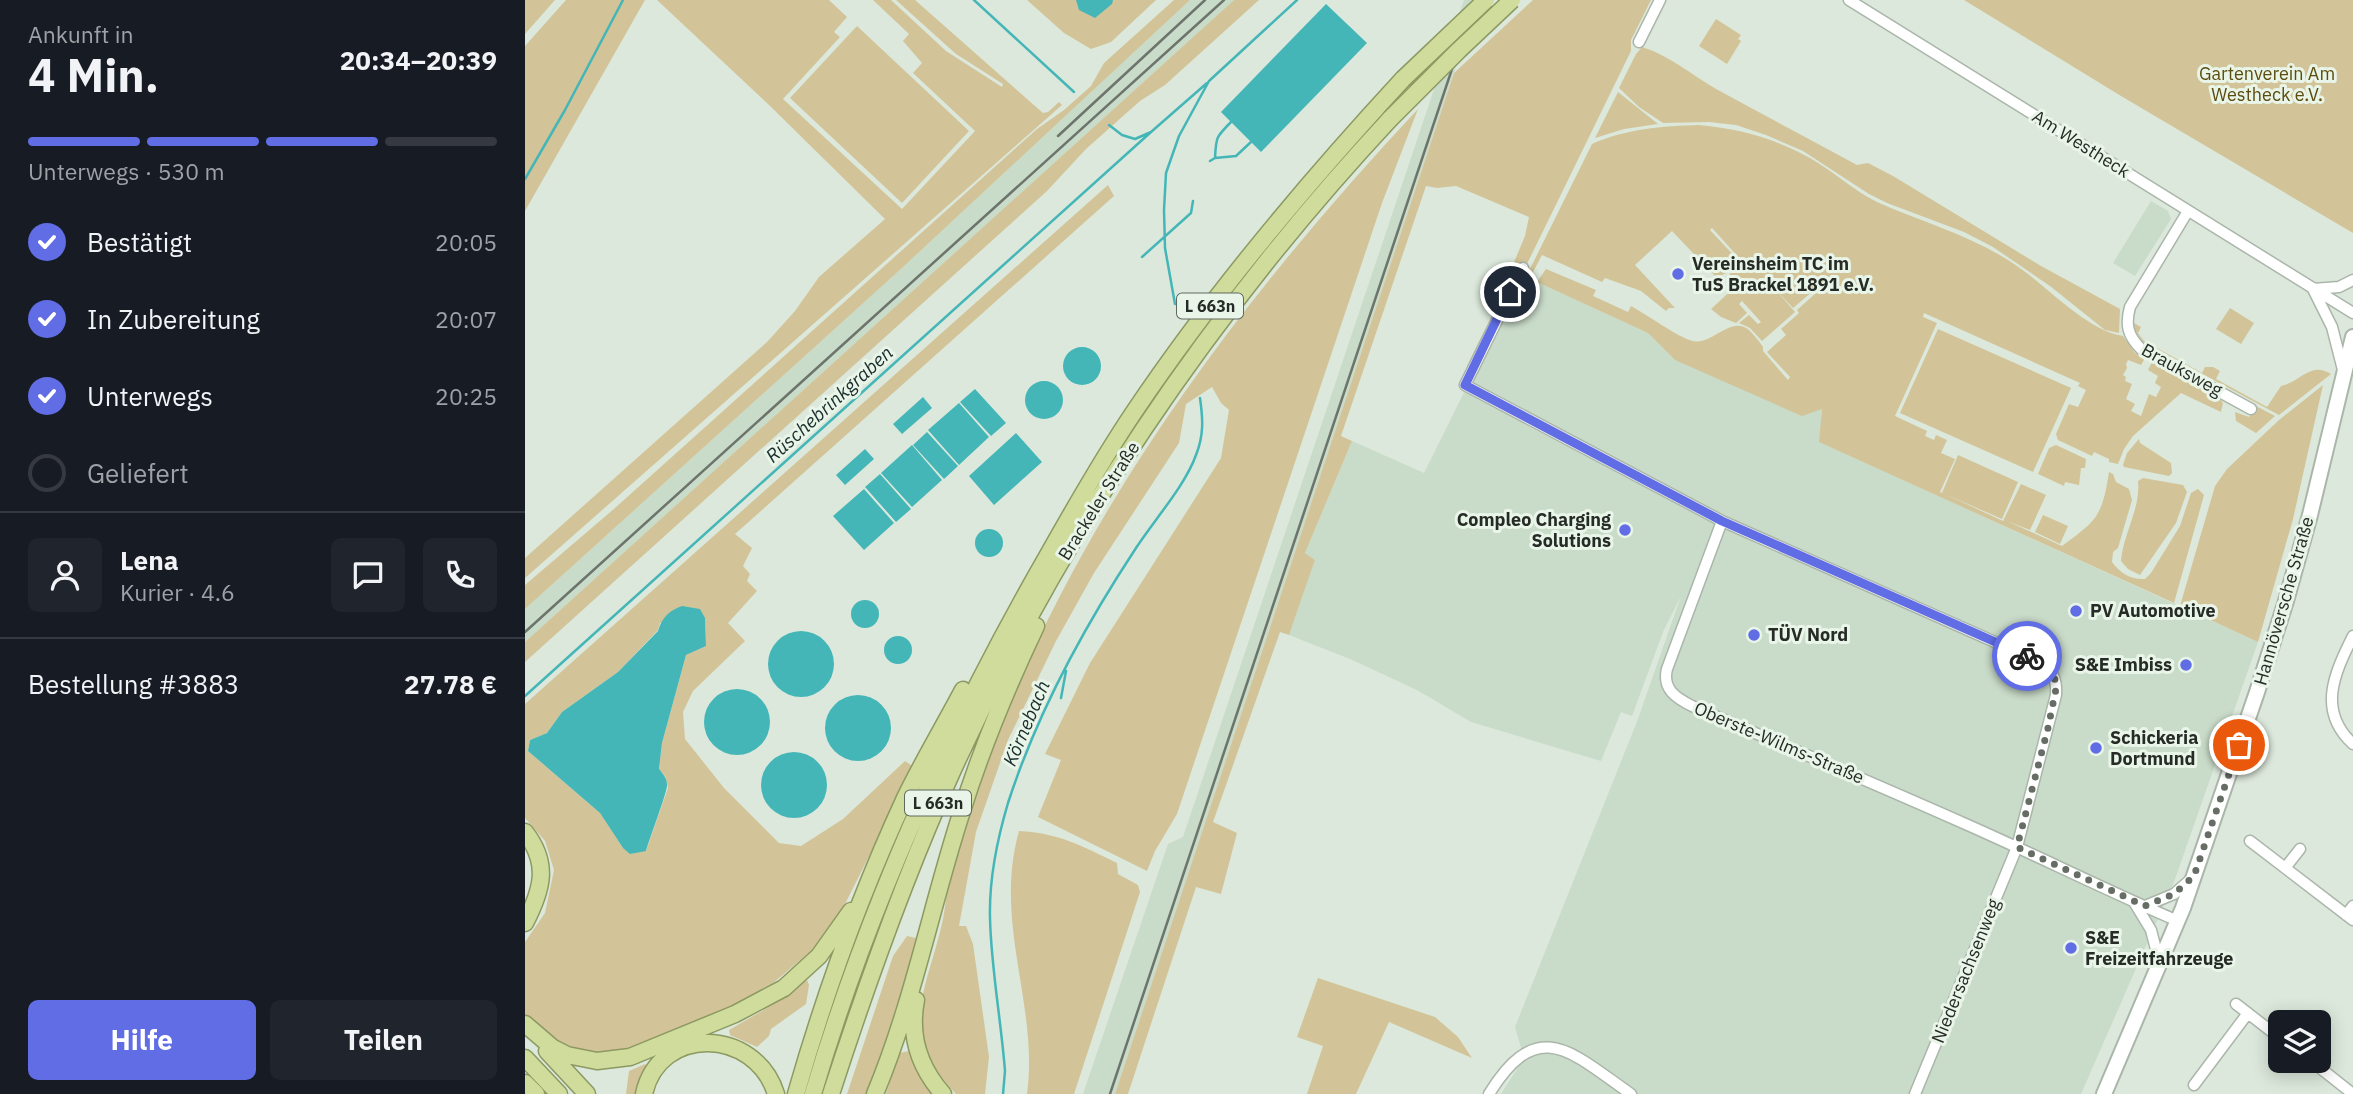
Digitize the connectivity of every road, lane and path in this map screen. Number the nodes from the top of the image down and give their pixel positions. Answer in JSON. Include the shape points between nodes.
{"nodes":[{"id":1,"x":1486,"y":0,"type":"edge"},
{"id":2,"x":1513,"y":0,"type":"edge"},
{"id":3,"x":1660,"y":0,"type":"edge"},
{"id":4,"x":1849,"y":0,"type":"edge"},
{"id":5,"x":1639,"y":42,"type":"dead end"},
{"id":6,"x":2188,"y":211,"type":"junction"},
{"id":7,"x":1523,"y":268,"type":"dead end"},
{"id":8,"x":2353,"y":280,"type":"edge"},
{"id":9,"x":2313,"y":289,"type":"junction"},
{"id":10,"x":2353,"y":313,"type":"edge"},
{"id":11,"x":2353,"y":337,"type":"edge"},
{"id":12,"x":2353,"y":360,"type":"edge"},
{"id":13,"x":2344,"y":374,"type":"junction"},
{"id":14,"x":2251,"y":409,"type":"dead end"},
{"id":15,"x":1722,"y":521,"type":"junction"},
{"id":16,"x":1081,"y":528,"type":"junction"},
{"id":17,"x":1047,"y":556,"type":"junction"},
{"id":18,"x":2353,"y":636,"type":"edge"},
{"id":19,"x":2353,"y":744,"type":"edge"},
{"id":20,"x":525,"y":832,"type":"edge"},
{"id":21,"x":2250,"y":841,"type":"dead end"},
{"id":22,"x":525,"y":847,"type":"edge"},
{"id":23,"x":2017,"y":847,"type":"junction"},
{"id":24,"x":2300,"y":849,"type":"dead end"},
{"id":25,"x":2285,"y":868,"type":"junction"},
{"id":26,"x":2194,"y":876,"type":"junction"},
{"id":27,"x":869,"y":883,"type":"junction"},
{"id":28,"x":2133,"y":901,"type":"junction"},
{"id":29,"x":525,"y":903,"type":"edge"},
{"id":30,"x":2145,"y":906,"type":"junction"},
{"id":31,"x":2353,"y":906,"type":"edge"},
{"id":32,"x":2349,"y":918,"type":"edge"},
{"id":33,"x":2178,"y":921,"type":"junction"},
{"id":34,"x":525,"y":923,"type":"edge"},
{"id":35,"x":920,"y":963,"type":"junction"},
{"id":36,"x":2160,"y":965,"type":"junction"},
{"id":37,"x":2236,"y":1004,"type":"dead end"},
{"id":38,"x":2248,"y":1013,"type":"junction"},
{"id":39,"x":527,"y":1025,"type":"edge"},
{"id":40,"x":2268,"y":1029,"type":"edge"},
{"id":41,"x":525,"y":1058,"type":"edge"},
{"id":42,"x":2326,"y":1073,"type":"edge"},
{"id":43,"x":525,"y":1083,"type":"edge"},
{"id":44,"x":2194,"y":1085,"type":"dead end"},
{"id":45,"x":536,"y":1094,"type":"edge"},
{"id":46,"x":559,"y":1094,"type":"edge"},
{"id":47,"x":587,"y":1094,"type":"edge"},
{"id":48,"x":644,"y":1094,"type":"edge"},
{"id":49,"x":776,"y":1094,"type":"edge"},
{"id":50,"x":796,"y":1094,"type":"edge"},
{"id":51,"x":813,"y":1094,"type":"edge"},
{"id":52,"x":831,"y":1094,"type":"edge"},
{"id":53,"x":875,"y":1094,"type":"edge"},
{"id":54,"x":943,"y":1094,"type":"edge"},
{"id":55,"x":1489,"y":1094,"type":"edge"},
{"id":56,"x":1632,"y":1094,"type":"edge"},
{"id":57,"x":1915,"y":1094,"type":"edge"},
{"id":58,"x":2104,"y":1094,"type":"edge"},
{"id":59,"x":2353,"y":1094,"type":"edge"}],
"edges":[{"from":1,"to":17,"type":"highway","name":"Brackeler Straße","number":"L 663n","bridge":true,"via":[[1403,79],[1220,292],[1133,412]]},
{"from":2,"to":16,"type":"highway","name":"Brackeler Straße","number":"L 663n","bridge":true,"via":[[1390,119],[1314,204],[1148,421]]},
{"from":3,"to":5,"type":"street"},
{"from":4,"to":6,"type":"street","name":"Am Westheck"},
{"from":6,"to":9,"type":"street","name":"Am Westheck"},
{"from":6,"to":14,"type":"street","name":"Brauksweg","via":[[2130,307],[2130,335],[2141,349]]},
{"from":7,"to":15,"type":"street","via":[[1465,385]]},
{"from":8,"to":9,"type":"street","via":[[2339,287]]},
{"from":9,"to":10,"type":"street","name":"Am Westheck"},
{"from":9,"to":13,"type":"street","via":[[2332,327]]},
{"from":11,"to":13,"type":"main road","name":"Hannöversche Straße"},
{"from":12,"to":13,"type":"street"},
{"from":13,"to":26,"type":"main road","name":"Hannöversche Straße","via":[[2286,601]]},
{"from":15,"to":23,"type":"street","via":[[2050,669],[2056,695]]},
{"from":15,"to":23,"type":"street","name":"Oberste-Wilms-Straße","via":[[1667,668],[1666,682],[1674,695]]},
{"from":16,"to":35,"type":"highway","via":[[985,744],[960,815]]},
{"from":16,"to":52,"type":"highway","name":"Brackeler Straße","number":"L 663n","via":[[1037,602],[951,774],[883,939]]},
{"from":17,"to":27,"type":"highway","via":[[1022,586],[962,692],[906,796]]},
{"from":17,"to":51,"type":"highway","name":"Brackeler Straße","number":"L 663n","via":[[969,700],[913,819],[867,933]]},
{"from":18,"to":19,"type":"street","via":[[2334,682],[2331,703],[2336,724]]},
{"from":20,"to":34,"type":"highway","via":[[535,846],[542,874]]},
{"from":21,"to":25,"type":"street"},
{"from":22,"to":29,"type":"highway","via":[[532,871]]},
{"from":23,"to":28,"type":"street","name":"Oberste-Wilms-Straße"},
{"from":23,"to":57,"type":"street","name":"Niedersachsenweg"},
{"from":24,"to":25,"type":"street"},
{"from":25,"to":32,"type":"street"},
{"from":26,"to":30,"type":"street","via":[[2174,894]]},
{"from":26,"to":33,"type":"main road","name":"Hannöversche Straße"},
{"from":27,"to":39,"type":"highway","via":[[832,939],[804,971],[774,994],[735,1014],[613,1060],[567,1055]]},
{"from":27,"to":50,"type":"highway"},
{"from":28,"to":30,"type":"street","name":"Oberste-Wilms-Straße"},
{"from":28,"to":36,"type":"street","via":[[2151,930]]},
{"from":30,"to":33,"type":"street","name":"Oberste-Wilms-Straße"},
{"from":31,"to":32,"type":"street"},
{"from":33,"to":36,"type":"main road","name":"Hannöversche Straße"},
{"from":35,"to":53,"type":"highway","via":[[894,1050]]},
{"from":35,"to":54,"type":"highway","via":[[914,1009],[916,1047],[925,1071]]},
{"from":36,"to":58,"type":"main road","name":"Hannöversche Straße"},
{"from":37,"to":38,"type":"street"},
{"from":38,"to":40,"type":"street"},
{"from":38,"to":44,"type":"street"},
{"from":39,"to":47,"type":"highway"},
{"from":41,"to":46,"type":"highway"},
{"from":42,"to":59,"type":"street"},
{"from":43,"to":45,"type":"highway"},
{"from":48,"to":49,"type":"highway","via":[[656,1069],[671,1055],[710,1043],[749,1055],[768,1076]]},
{"from":55,"to":56,"type":"street","via":[[1517,1057],[1549,1048],[1575,1055]]}]}
